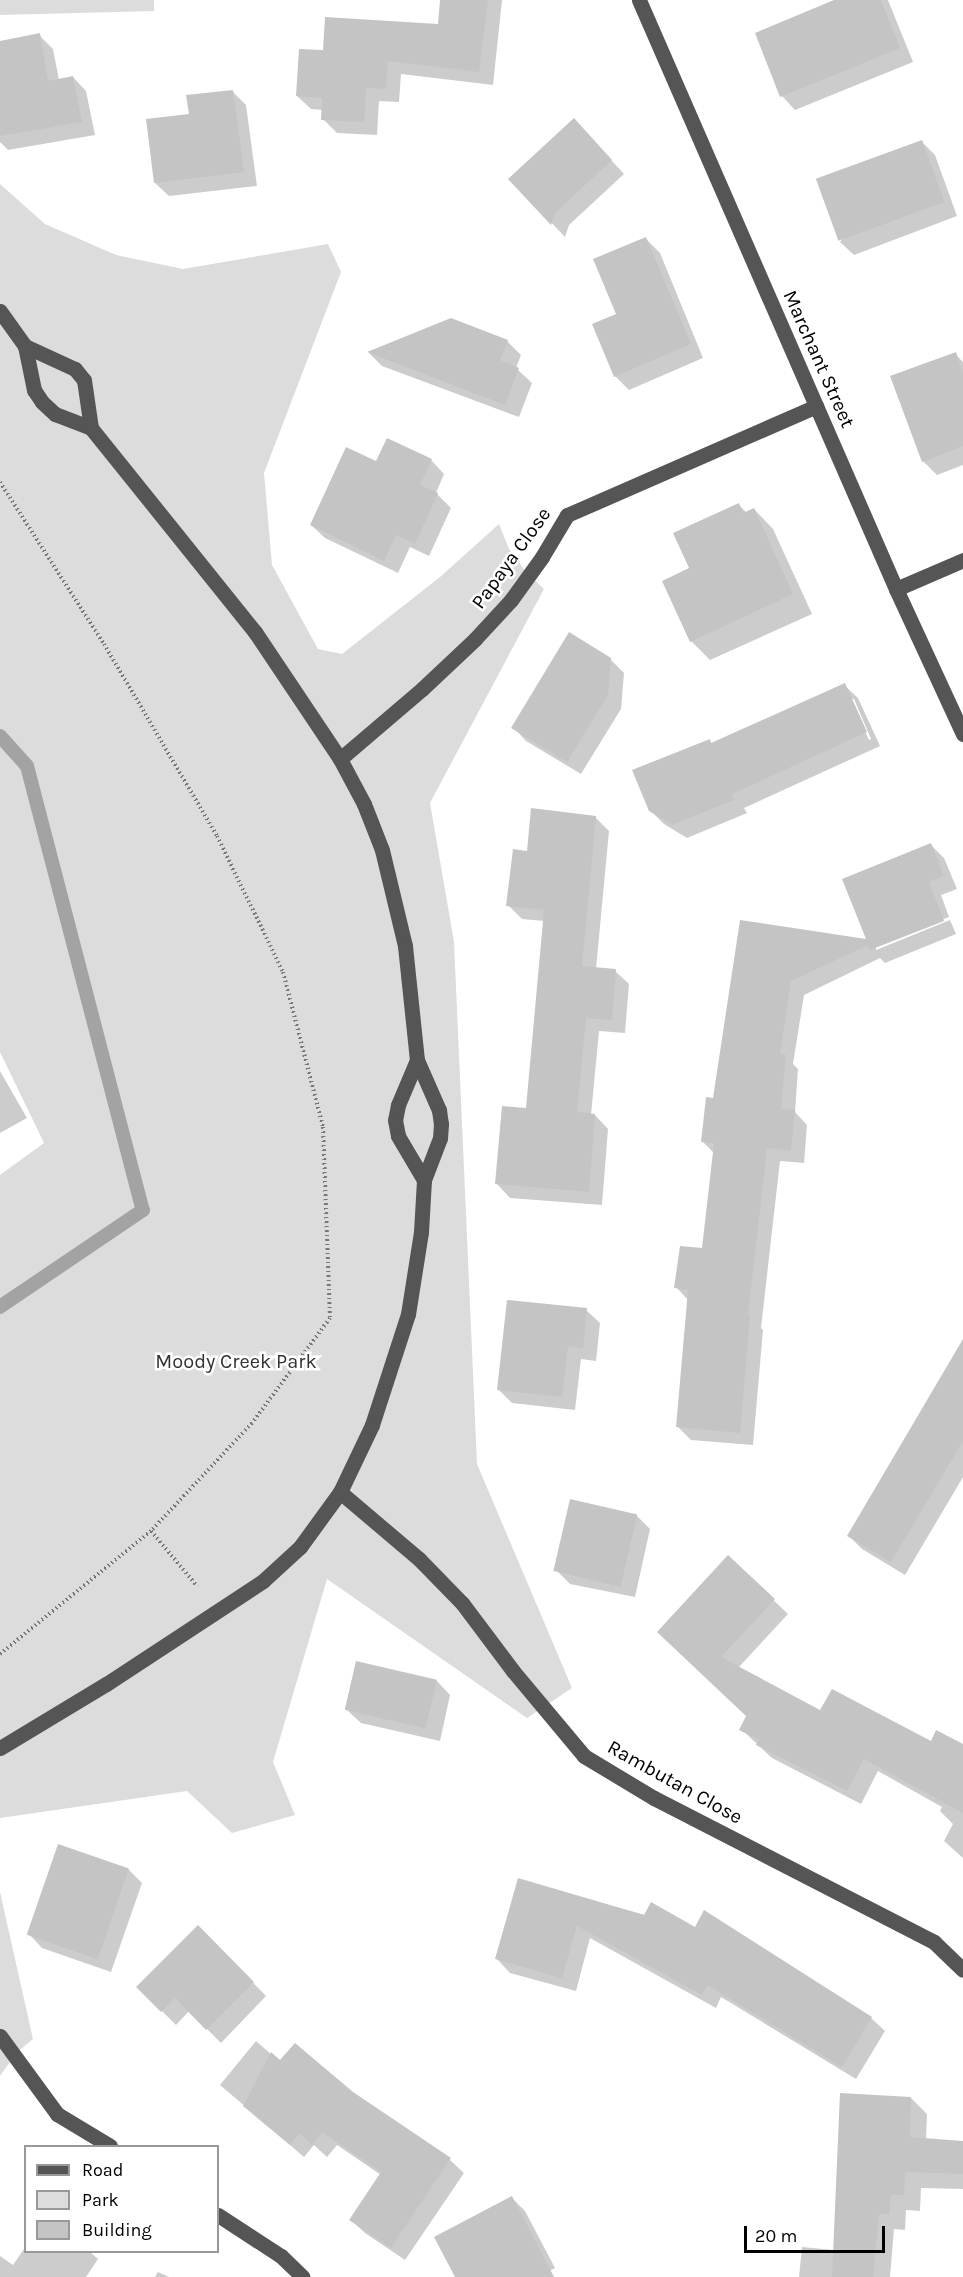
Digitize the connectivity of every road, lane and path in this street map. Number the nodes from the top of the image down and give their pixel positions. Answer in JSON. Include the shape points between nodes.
{"nodes":[{"id":1,"x":639,"y":0,"type":"edge"},
{"id":2,"x":0,"y":312,"type":"edge"},
{"id":3,"x":25,"y":346,"type":"junction"},
{"id":4,"x":816,"y":406,"type":"junction"},
{"id":5,"x":91,"y":428,"type":"junction"},
{"id":6,"x":0,"y":482,"type":"edge"},
{"id":7,"x":963,"y":560,"type":"edge"},
{"id":8,"x":896,"y":589,"type":"junction"},
{"id":9,"x":963,"y":734,"type":"edge"},
{"id":10,"x":340,"y":759,"type":"junction"},
{"id":11,"x":417,"y":1060,"type":"junction"},
{"id":12,"x":424,"y":1180,"type":"junction"},
{"id":13,"x":340,"y":1492,"type":"junction"},
{"id":14,"x":151,"y":1531,"type":"junction"},
{"id":15,"x":218,"y":1612,"type":"junction"},
{"id":16,"x":0,"y":1654,"type":"edge"},
{"id":17,"x":0,"y":1748,"type":"edge"},
{"id":18,"x":963,"y":1970,"type":"edge"},
{"id":19,"x":0,"y":2036,"type":"edge"},
{"id":20,"x":108,"y":2145,"type":"edge"},
{"id":21,"x":219,"y":2216,"type":"edge"},
{"id":22,"x":303,"y":2277,"type":"edge"}],
"edges":[{"from":1,"to":4,"type":"street","name":"Marchant Street"},
{"from":2,"to":3,"type":"street"},
{"from":3,"to":5,"type":"street","via":[[34,390],[42,402],[55,414]]},
{"from":3,"to":5,"type":"street","via":[[70,366],[84,380]]},
{"from":4,"to":8,"type":"street","name":"Marchant Street"},
{"from":4,"to":10,"type":"street","name":"Papaya Close","via":[[567,515],[511,600],[475,639]]},
{"from":5,"to":10,"type":"street","via":[[255,633]]},
{"from":6,"to":14,"type":"path","via":[[104,644],[217,836],[283,972],[323,1128],[330,1318],[252,1423]]},
{"from":7,"to":8,"type":"street"},
{"from":8,"to":9,"type":"street","name":"Marchant Street"},
{"from":10,"to":11,"type":"street","via":[[364,804],[387,869],[405,946]]},
{"from":11,"to":12,"type":"street","via":[[439,1110],[441,1124],[440,1138]]},
{"from":11,"to":12,"type":"street","via":[[395,1120],[398,1136]]},
{"from":12,"to":13,"type":"street","via":[[421,1232],[408,1314],[372,1425]]},
{"from":13,"to":15,"type":"street","via":[[300,1547],[263,1581]]},
{"from":13,"to":18,"type":"street","name":"Rambutan Close","via":[[419,1559],[462,1603],[584,1756],[654,1798],[934,1942]]},
{"from":14,"to":15,"type":"path"},
{"from":14,"to":16,"type":"path"},
{"from":15,"to":17,"type":"street"},
{"from":19,"to":20,"type":"street","via":[[57,2114]]},
{"from":21,"to":22,"type":"street","via":[[281,2256]]}]}
